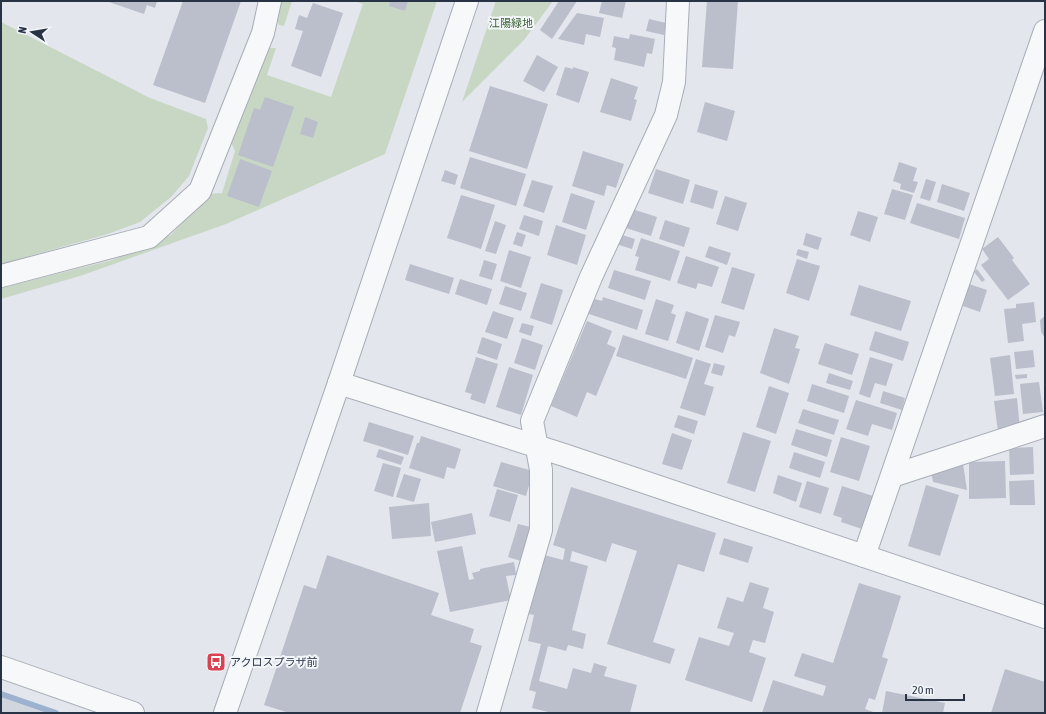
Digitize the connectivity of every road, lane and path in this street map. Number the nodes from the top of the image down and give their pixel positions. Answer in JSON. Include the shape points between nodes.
{"nodes":[{"id":1,"x":270,"y":1,"type":"edge"},
{"id":2,"x":468,"y":1,"type":"edge"},
{"id":3,"x":678,"y":1,"type":"edge"},
{"id":4,"x":1045,"y":31,"type":"edge"},
{"id":5,"x":1,"y":276,"type":"edge"},
{"id":6,"x":339,"y":383,"type":"junction"},
{"id":7,"x":1044,"y":431,"type":"edge"},
{"id":8,"x":537,"y":446,"type":"junction"},
{"id":9,"x":892,"y":476,"type":"junction"},
{"id":10,"x":864,"y":556,"type":"junction"},
{"id":11,"x":1045,"y":617,"type":"edge"},
{"id":12,"x":1,"y":667,"type":"edge"},
{"id":13,"x":133,"y":713,"type":"edge"},
{"id":14,"x":225,"y":713,"type":"edge"},
{"id":15,"x":488,"y":713,"type":"edge"}],
"edges":[{"from":1,"to":5,"type":"street","via":[[263,33],[200,191],[149,237]]},
{"from":2,"to":6,"type":"street"},
{"from":3,"to":8,"type":"street","via":[[674,82],[666,115],[591,277],[532,421]]},
{"from":4,"to":9,"type":"street"},
{"from":6,"to":8,"type":"street"},
{"from":6,"to":14,"type":"street"},
{"from":7,"to":9,"type":"street"},
{"from":8,"to":10,"type":"street"},
{"from":8,"to":15,"type":"street","via":[[541,470],[541,530]]},
{"from":9,"to":10,"type":"street"},
{"from":10,"to":11,"type":"street"},
{"from":12,"to":13,"type":"street"}]}
